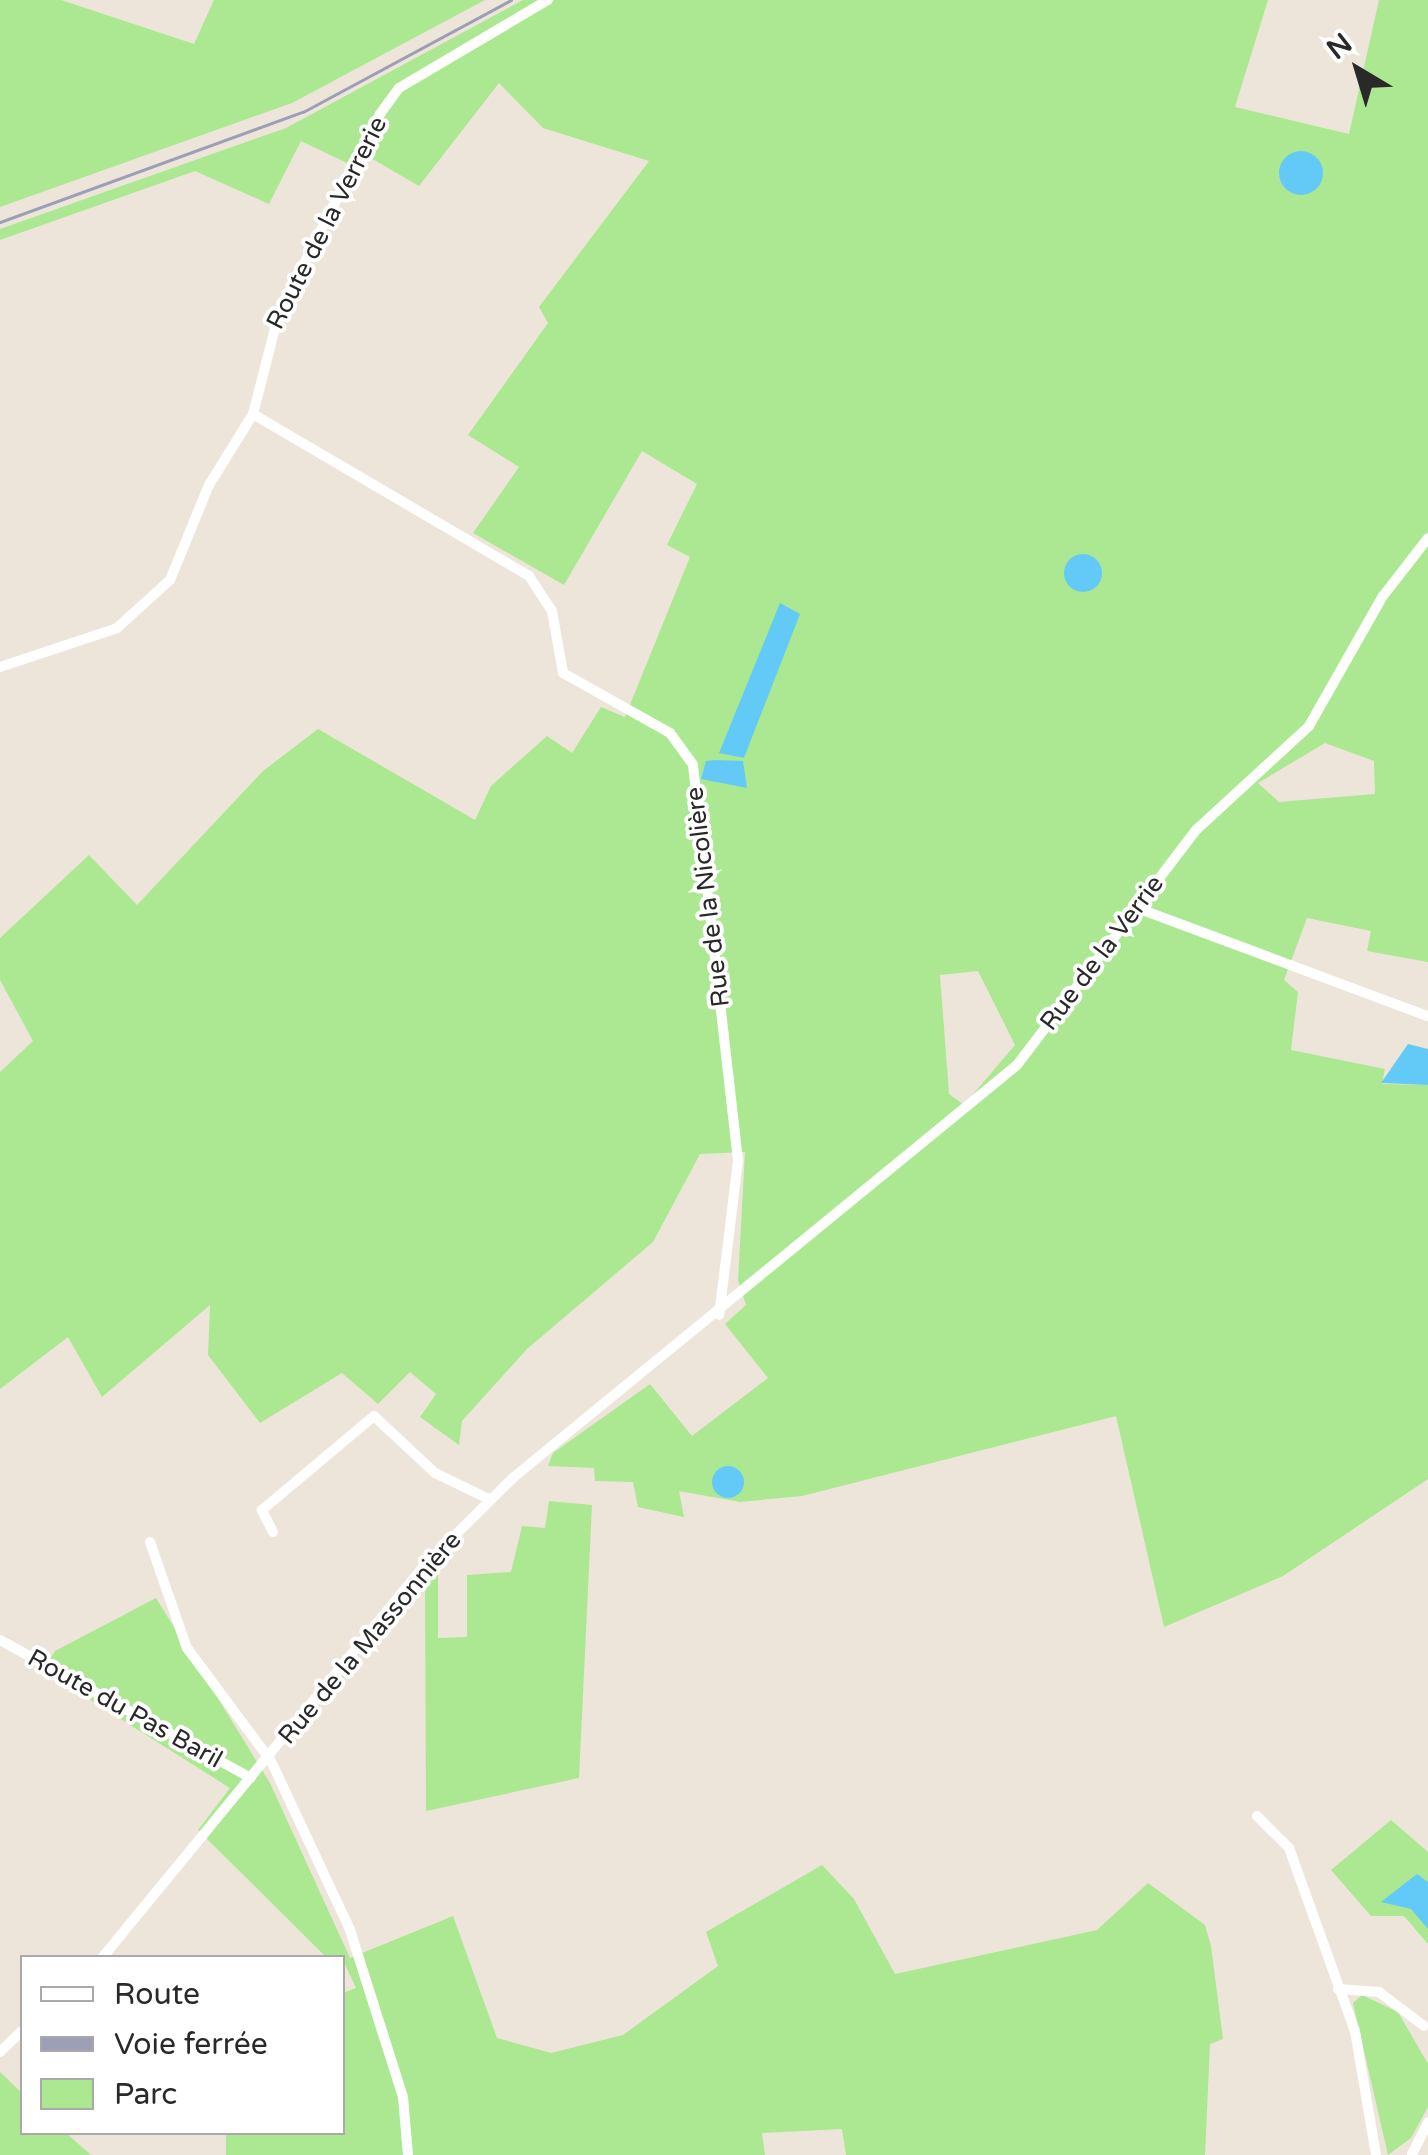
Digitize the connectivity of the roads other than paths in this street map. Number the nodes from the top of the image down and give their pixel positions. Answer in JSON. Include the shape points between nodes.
{"nodes":[{"id":1,"x":548,"y":0,"type":"edge"},
{"id":2,"x":253,"y":414,"type":"junction"},
{"id":3,"x":1428,"y":538,"type":"edge"},
{"id":4,"x":0,"y":668,"type":"edge"},
{"id":5,"x":1137,"y":908,"type":"junction"},
{"id":6,"x":1428,"y":1016,"type":"edge"},
{"id":7,"x":719,"y":1316,"type":"junction"},
{"id":8,"x":491,"y":1500,"type":"junction"},
{"id":9,"x":273,"y":1532,"type":"dead end"},
{"id":10,"x":150,"y":1542,"type":"dead end"},
{"id":11,"x":0,"y":1640,"type":"edge"},
{"id":12,"x":268,"y":1759,"type":"junction"},
{"id":13,"x":251,"y":1778,"type":"junction"},
{"id":14,"x":1257,"y":1816,"type":"dead end"},
{"id":15,"x":104,"y":1955,"type":"edge"},
{"id":16,"x":1338,"y":1988,"type":"junction"},
{"id":17,"x":1424,"y":2026,"type":"dead end"},
{"id":18,"x":20,"y":2033,"type":"edge"},
{"id":19,"x":0,"y":2052,"type":"edge"},
{"id":20,"x":1428,"y":2122,"type":"edge"},
{"id":21,"x":1428,"y":2148,"type":"edge"},
{"id":22,"x":408,"y":2155,"type":"edge"},
{"id":23,"x":1376,"y":2155,"type":"edge"},
{"id":24,"x":1411,"y":2155,"type":"edge"}],
"edges":[{"from":1,"to":2,"type":"street","name":"Route de la Verrerie","via":[[400,88],[380,114],[279,313]]},
{"from":2,"to":4,"type":"street","name":"Route de la Verrerie","via":[[208,485],[170,580],[117,628]]},
{"from":2,"to":7,"type":"street","name":"Rue de la Nicolière","via":[[529,576],[552,611],[563,673],[684,746],[738,1161]]},
{"from":3,"to":5,"type":"street","name":"Rue de la Verrie","via":[[1383,596],[1309,726],[1213,811]]},
{"from":5,"to":6,"type":"street"},
{"from":5,"to":7,"type":"street","name":"Rue de la Verrie","via":[[991,1092]]},
{"from":7,"to":8,"type":"street","name":"Rue de la Massonnière"},
{"from":8,"to":9,"type":"street","via":[[435,1472],[374,1416],[262,1510]]},
{"from":8,"to":12,"type":"street","name":"Rue de la Massonnière","via":[[423,1567]]},
{"from":10,"to":12,"type":"street","via":[[187,1648]]},
{"from":11,"to":13,"type":"street","name":"Route du Pas Baril"},
{"from":12,"to":13,"type":"street","name":"Rue de la Massonnière"},
{"from":12,"to":22,"type":"street","via":[[350,1930],[403,2096]]},
{"from":13,"to":15,"type":"street","name":"Rue de la Massonnière"},
{"from":14,"to":16,"type":"street","via":[[1289,1848]]},
{"from":16,"to":17,"type":"street","via":[[1379,1992]]},
{"from":16,"to":23,"type":"street","via":[[1368,2083]]},
{"from":18,"to":19,"type":"street"},
{"from":20,"to":24,"type":"street"},
{"from":21,"to":24,"type":"street"}]}
